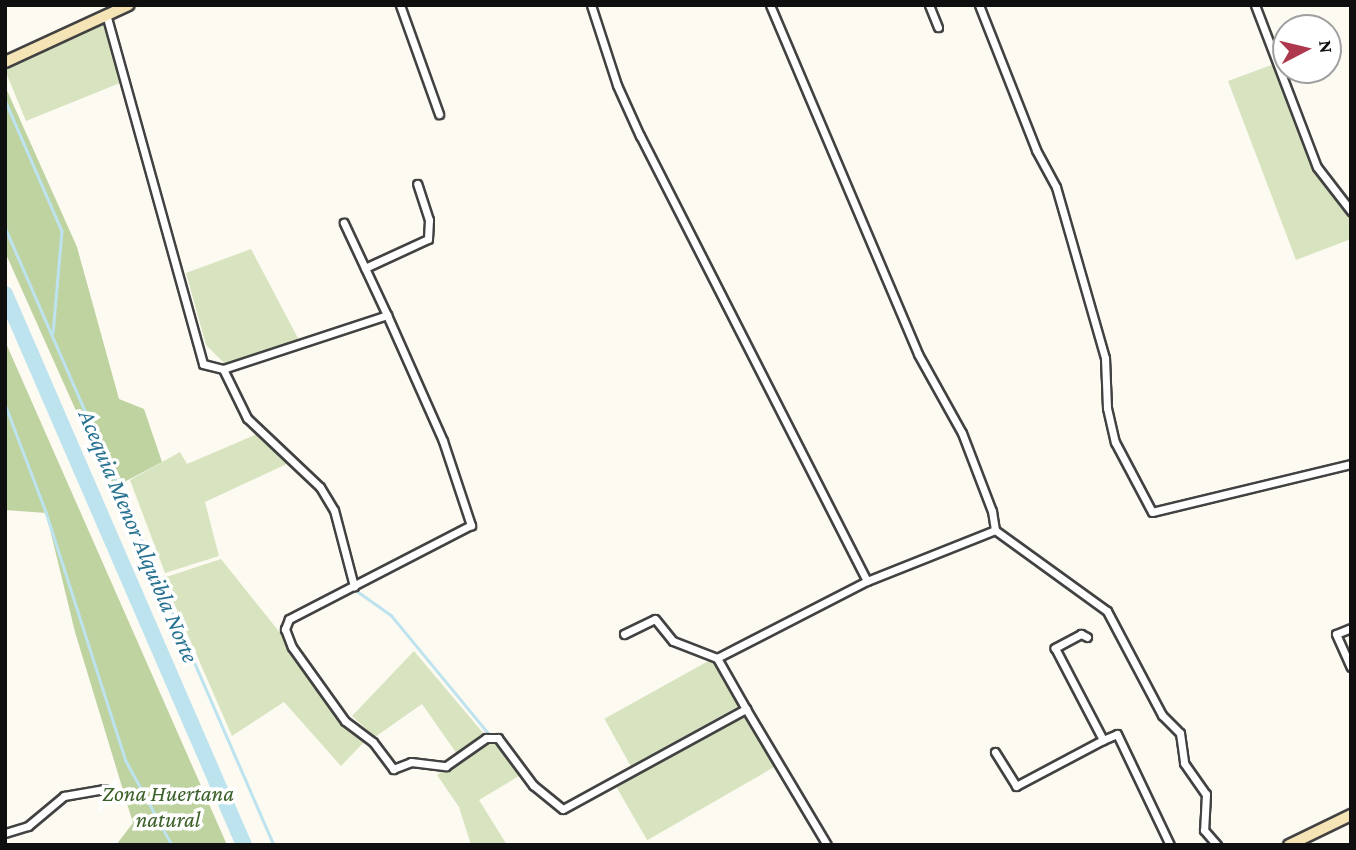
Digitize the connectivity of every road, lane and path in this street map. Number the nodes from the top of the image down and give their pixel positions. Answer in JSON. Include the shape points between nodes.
{"nodes":[{"id":1,"x":400,"y":5,"type":"edge"},
{"id":2,"x":591,"y":5,"type":"edge"},
{"id":3,"x":770,"y":5,"type":"edge"},
{"id":4,"x":929,"y":5,"type":"edge"},
{"id":5,"x":979,"y":5,"type":"edge"},
{"id":6,"x":1255,"y":5,"type":"edge"},
{"id":7,"x":125,"y":6,"type":"edge"},
{"id":8,"x":105,"y":14,"type":"junction"},
{"id":9,"x":937,"y":27,"type":"dead end"},
{"id":10,"x":5,"y":62,"type":"edge"},
{"id":11,"x":439,"y":114,"type":"dead end"},
{"id":12,"x":417,"y":184,"type":"dead end"},
{"id":13,"x":1351,"y":211,"type":"edge"},
{"id":14,"x":344,"y":223,"type":"dead end"},
{"id":15,"x":365,"y":268,"type":"junction"},
{"id":16,"x":387,"y":315,"type":"junction"},
{"id":17,"x":223,"y":369,"type":"junction"},
{"id":18,"x":1351,"y":464,"type":"edge"},
{"id":19,"x":995,"y":530,"type":"junction"},
{"id":20,"x":867,"y":582,"type":"junction"},
{"id":21,"x":354,"y":586,"type":"junction"},
{"id":22,"x":1351,"y":628,"type":"edge"},
{"id":23,"x":624,"y":634,"type":"dead end"},
{"id":24,"x":1087,"y":637,"type":"dead end"},
{"id":25,"x":717,"y":658,"type":"junction"},
{"id":26,"x":1351,"y":667,"type":"edge"},
{"id":27,"x":746,"y":709,"type":"junction"},
{"id":28,"x":1104,"y":740,"type":"junction"},
{"id":29,"x":995,"y":752,"type":"dead end"},
{"id":30,"x":104,"y":789,"type":"dead end"},
{"id":31,"x":1351,"y":815,"type":"edge"},
{"id":32,"x":5,"y":833,"type":"edge"},
{"id":33,"x":827,"y":845,"type":"edge"},
{"id":34,"x":1170,"y":845,"type":"edge"},
{"id":35,"x":1217,"y":845,"type":"edge"},
{"id":36,"x":1290,"y":845,"type":"edge"}],
"edges":[{"from":1,"to":11,"type":"street"},
{"from":2,"to":20,"type":"street","via":[[640,136]]},
{"from":3,"to":19,"type":"street","via":[[918,354],[962,433]]},
{"from":4,"to":9,"type":"street"},
{"from":5,"to":18,"type":"street","via":[[1036,150],[1056,187],[1105,358],[1107,408],[1115,442],[1152,512]]},
{"from":6,"to":13,"type":"street","via":[[1317,167]]},
{"from":7,"to":8,"type":"main road"},
{"from":8,"to":10,"type":"main road"},
{"from":8,"to":17,"type":"street","via":[[203,364]]},
{"from":12,"to":15,"type":"street","via":[[429,220],[428,239]]},
{"from":14,"to":15,"type":"street"},
{"from":15,"to":16,"type":"street"},
{"from":16,"to":17,"type":"street"},
{"from":16,"to":21,"type":"street","via":[[443,441],[471,525]]},
{"from":17,"to":21,"type":"street","via":[[247,418],[320,487],[334,510]]},
{"from":19,"to":20,"type":"street"},
{"from":19,"to":35,"type":"street","via":[[1107,611],[1162,715],[1180,733],[1184,763],[1206,793],[1204,830]]},
{"from":20,"to":25,"type":"street"},
{"from":21,"to":27,"type":"street","via":[[289,620],[285,629],[292,647],[345,721],[373,741],[393,769],[411,762],[446,766],[486,738],[498,738],[533,785],[563,809]]},
{"from":22,"to":26,"type":"street","via":[[1336,634]]},
{"from":23,"to":25,"type":"street","via":[[655,619],[673,641]]},
{"from":24,"to":28,"type":"street","via":[[1082,634],[1055,648]]},
{"from":25,"to":27,"type":"street"},
{"from":27,"to":33,"type":"street"},
{"from":28,"to":29,"type":"street","via":[[1016,786]]},
{"from":28,"to":34,"type":"street","via":[[1117,734]]},
{"from":30,"to":32,"type":"street","via":[[64,796],[28,826]]},
{"from":31,"to":36,"type":"main road"}]}
